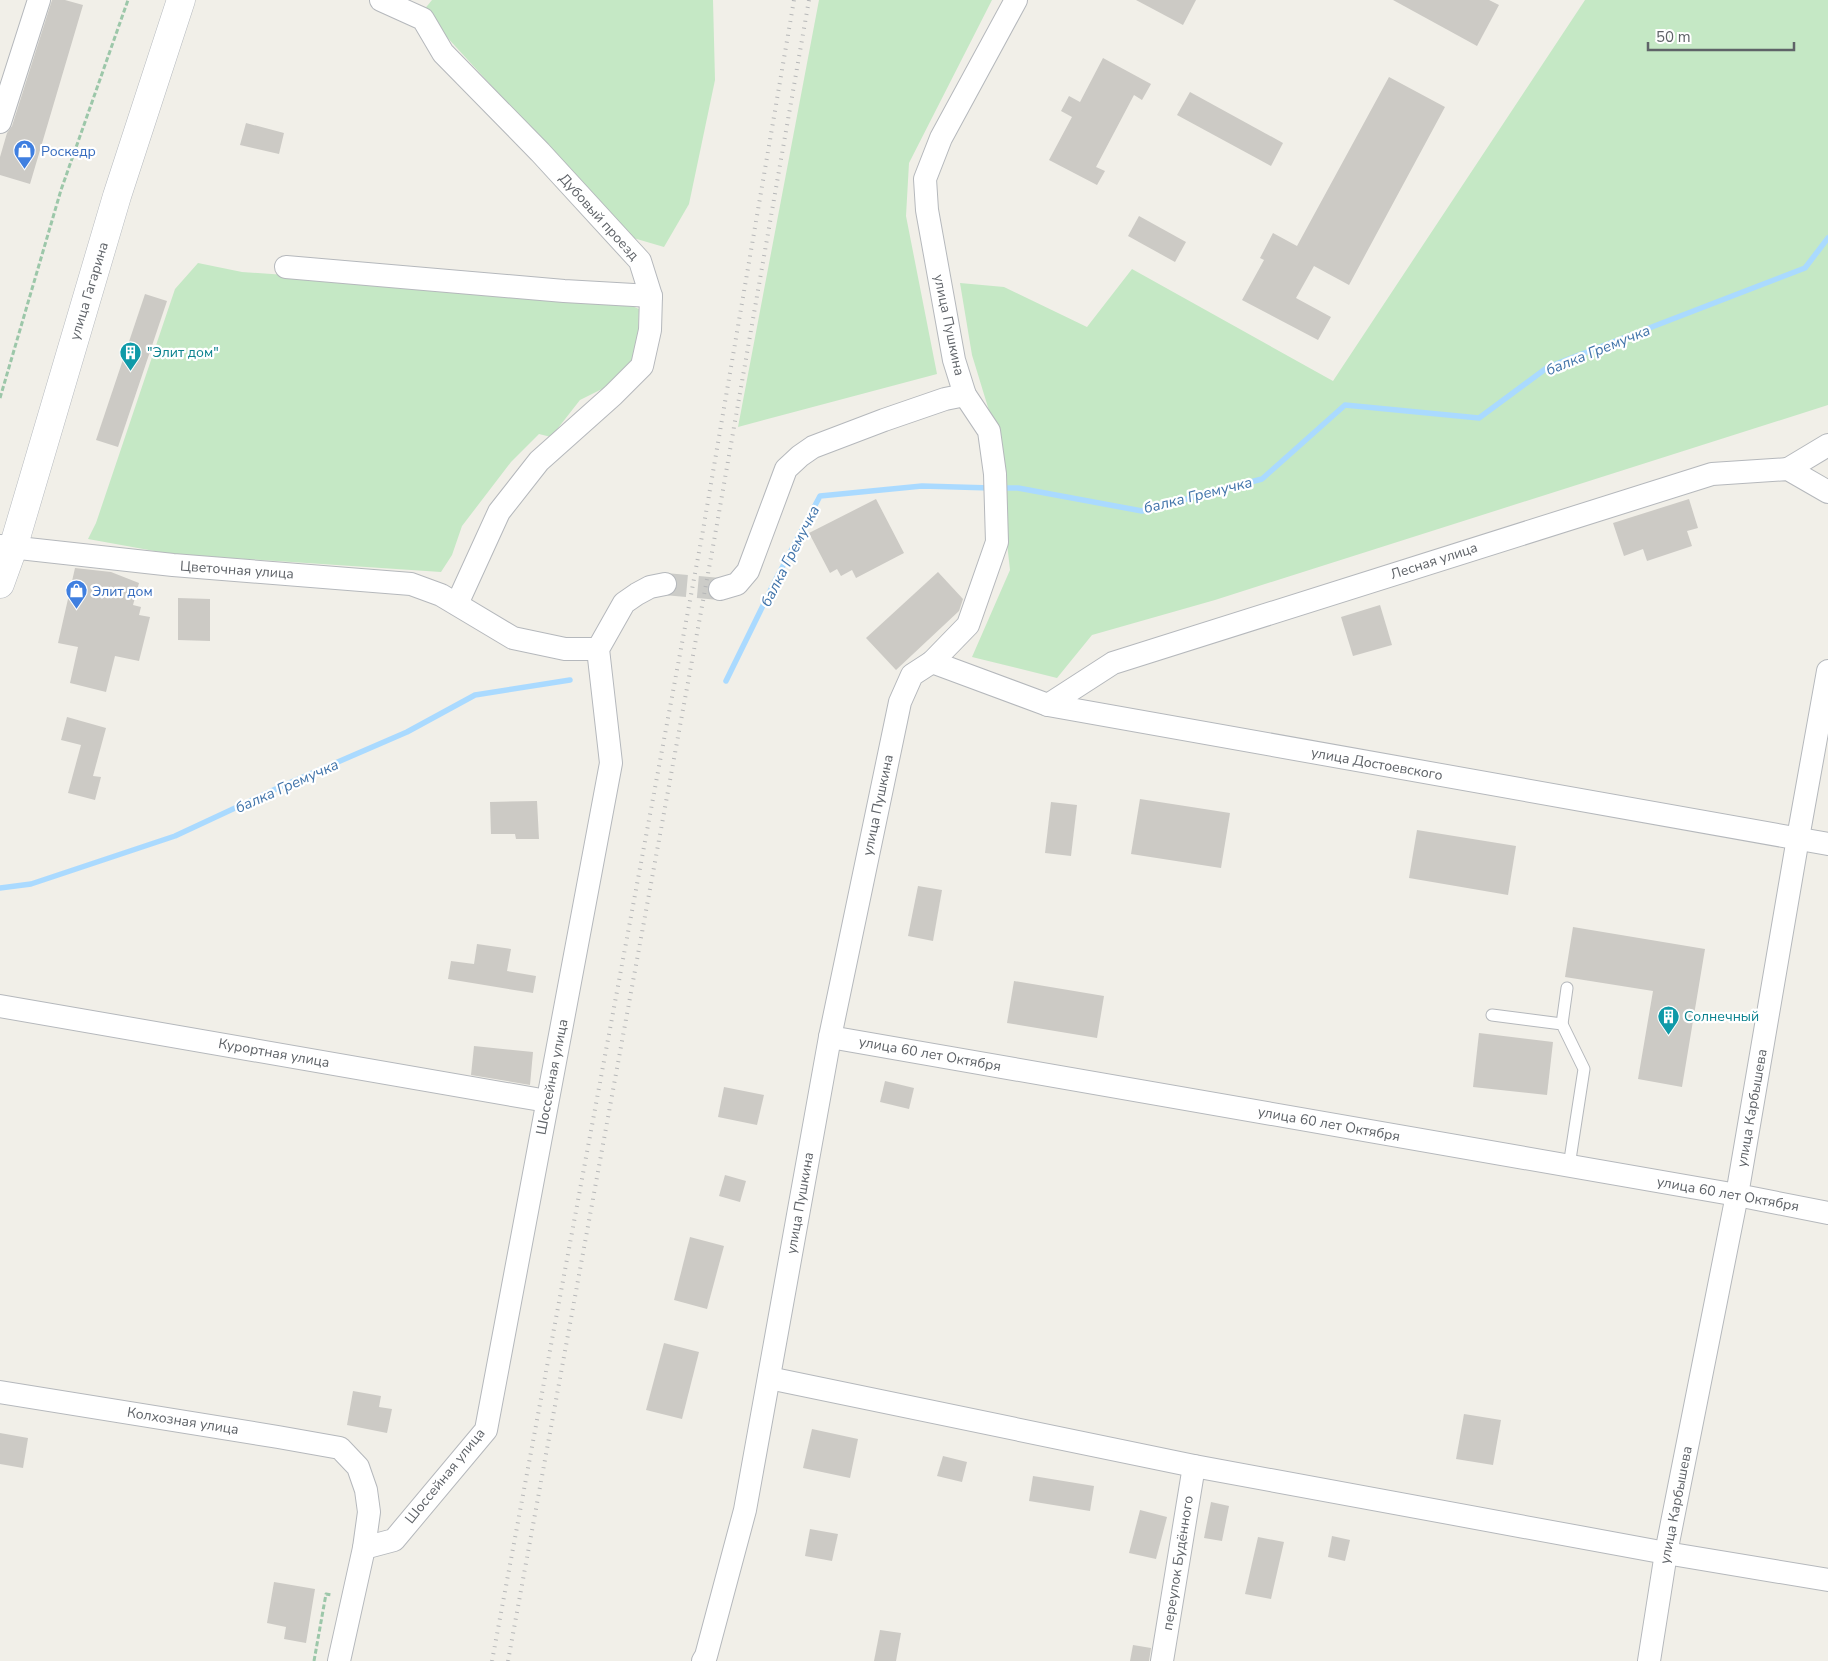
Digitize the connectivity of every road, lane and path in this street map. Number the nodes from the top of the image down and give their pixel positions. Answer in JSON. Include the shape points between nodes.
{"nodes":[{"id":1,"x":39,"y":0,"type":"edge"},
{"id":2,"x":128,"y":0,"type":"edge"},
{"id":3,"x":181,"y":0,"type":"edge"},
{"id":4,"x":381,"y":0,"type":"edge"},
{"id":5,"x":1016,"y":0,"type":"edge"},
{"id":6,"x":0,"y":122,"type":"edge"},
{"id":7,"x":286,"y":267,"type":"dead end"},
{"id":8,"x":650,"y":296,"type":"junction"},
{"id":9,"x":965,"y":395,"type":"junction"},
{"id":10,"x":0,"y":398,"type":"edge"},
{"id":11,"x":1828,"y":444,"type":"edge"},
{"id":12,"x":1788,"y":469,"type":"junction"},
{"id":13,"x":1828,"y":492,"type":"edge"},
{"id":14,"x":6,"y":547,"type":"edge"},
{"id":15,"x":0,"y":584,"type":"edge"},
{"id":16,"x":665,"y":584,"type":"tunnel mouth"},
{"id":17,"x":720,"y":589,"type":"tunnel mouth"},
{"id":18,"x":457,"y":604,"type":"junction"},
{"id":19,"x":598,"y":648,"type":"junction"},
{"id":20,"x":932,"y":662,"type":"junction"},
{"id":21,"x":1828,"y":671,"type":"edge"},
{"id":22,"x":1048,"y":705,"type":"junction"},
{"id":23,"x":1798,"y":838,"type":"junction"},
{"id":24,"x":1828,"y":844,"type":"edge"},
{"id":25,"x":1567,"y":988,"type":"dead end"},
{"id":26,"x":0,"y":1006,"type":"edge"},
{"id":27,"x":1492,"y":1015,"type":"dead end"},
{"id":28,"x":1562,"y":1024,"type":"junction"},
{"id":29,"x":830,"y":1036,"type":"junction"},
{"id":30,"x":548,"y":1101,"type":"junction"},
{"id":31,"x":1569,"y":1166,"type":"junction"},
{"id":32,"x":1737,"y":1195,"type":"junction"},
{"id":33,"x":1828,"y":1213,"type":"edge"},
{"id":34,"x":769,"y":1378,"type":"junction"},
{"id":35,"x":0,"y":1392,"type":"edge"},
{"id":36,"x":1194,"y":1466,"type":"junction"},
{"id":37,"x":364,"y":1548,"type":"junction"},
{"id":38,"x":1666,"y":1553,"type":"junction"},
{"id":39,"x":1828,"y":1580,"type":"edge"},
{"id":40,"x":326,"y":1594,"type":"dead end"},
{"id":41,"x":314,"y":1661,"type":"edge"},
{"id":42,"x":339,"y":1661,"type":"edge"},
{"id":43,"x":703,"y":1661,"type":"edge"},
{"id":44,"x":1162,"y":1661,"type":"edge"},
{"id":45,"x":1649,"y":1661,"type":"edge"}],
"edges":[{"from":1,"to":6,"type":"street"},
{"from":2,"to":10,"type":"path","via":[[61,190]]},
{"from":3,"to":14,"type":"main road","name":"улица Гагарина"},
{"from":4,"to":8,"type":"street","name":"Дубовый проезд","via":[[423,19],[443,52],[640,261]]},
{"from":5,"to":9,"type":"street","name":"улица Пушкина","via":[[941,138],[925,178],[927,210],[952,351]]},
{"from":7,"to":8,"type":"street"},
{"from":8,"to":18,"type":"street","via":[[650,330],[642,366],[539,461],[499,512]]},
{"from":9,"to":17,"type":"street","via":[[884,420],[813,447],[800,456],[786,468],[748,572],[737,584]]},
{"from":9,"to":20,"type":"street","name":"улица Пушкина","via":[[989,431],[995,474],[997,542],[968,625]]},
{"from":11,"to":12,"type":"street"},
{"from":12,"to":13,"type":"street"},
{"from":12,"to":22,"type":"street","name":"Лесная улица","via":[[1712,474],[1113,663]]},
{"from":14,"to":15,"type":"main road","name":"улица Гагарина"},
{"from":14,"to":18,"type":"street","name":"Цветочная улица","via":[[173,565],[411,584]]},
{"from":16,"to":19,"type":"street","via":[[650,587],[624,602]]},
{"from":18,"to":19,"type":"street","name":"Цветочная улица","via":[[513,638],[565,649]]},
{"from":19,"to":30,"type":"street","name":"Шоссейная улица","via":[[611,763]]},
{"from":20,"to":22,"type":"street","name":"улица Достоевского"},
{"from":20,"to":29,"type":"street","name":"улица Пушкина","via":[[912,675],[900,702]]},
{"from":21,"to":23,"type":"street","name":"улица Карбышева"},
{"from":22,"to":23,"type":"street","name":"улица Достоевского"},
{"from":23,"to":24,"type":"street","name":"улица Достоевского"},
{"from":23,"to":32,"type":"street","name":"улица Карбышева"},
{"from":25,"to":28,"type":"lane"},
{"from":26,"to":30,"type":"street","name":"Курортная улица"},
{"from":27,"to":28,"type":"lane"},
{"from":28,"to":31,"type":"lane","via":[[1584,1068]]},
{"from":29,"to":31,"type":"street","name":"улица 60 лет Октября"},
{"from":29,"to":34,"type":"street","name":"улица Пушкина"},
{"from":30,"to":37,"type":"street","name":"Шоссейная улица","via":[[486,1430],[394,1540]]},
{"from":31,"to":32,"type":"street","name":"улица 60 лет Октября"},
{"from":32,"to":33,"type":"street","name":"улица 60 лет Октября"},
{"from":32,"to":38,"type":"street","name":"улица Карбышева"},
{"from":34,"to":36,"type":"street"},
{"from":34,"to":43,"type":"street","name":"улица Пушкина","via":[[745,1510]]},
{"from":35,"to":37,"type":"street","name":"Колхозная улица","via":[[340,1448],[358,1467],[366,1490],[369,1512]]},
{"from":36,"to":38,"type":"street"},
{"from":36,"to":44,"type":"street","name":"переулок Будённого"},
{"from":37,"to":42,"type":"street"},
{"from":38,"to":39,"type":"street"},
{"from":38,"to":45,"type":"street","name":"улица Карбышева"},
{"from":40,"to":41,"type":"path"}]}
